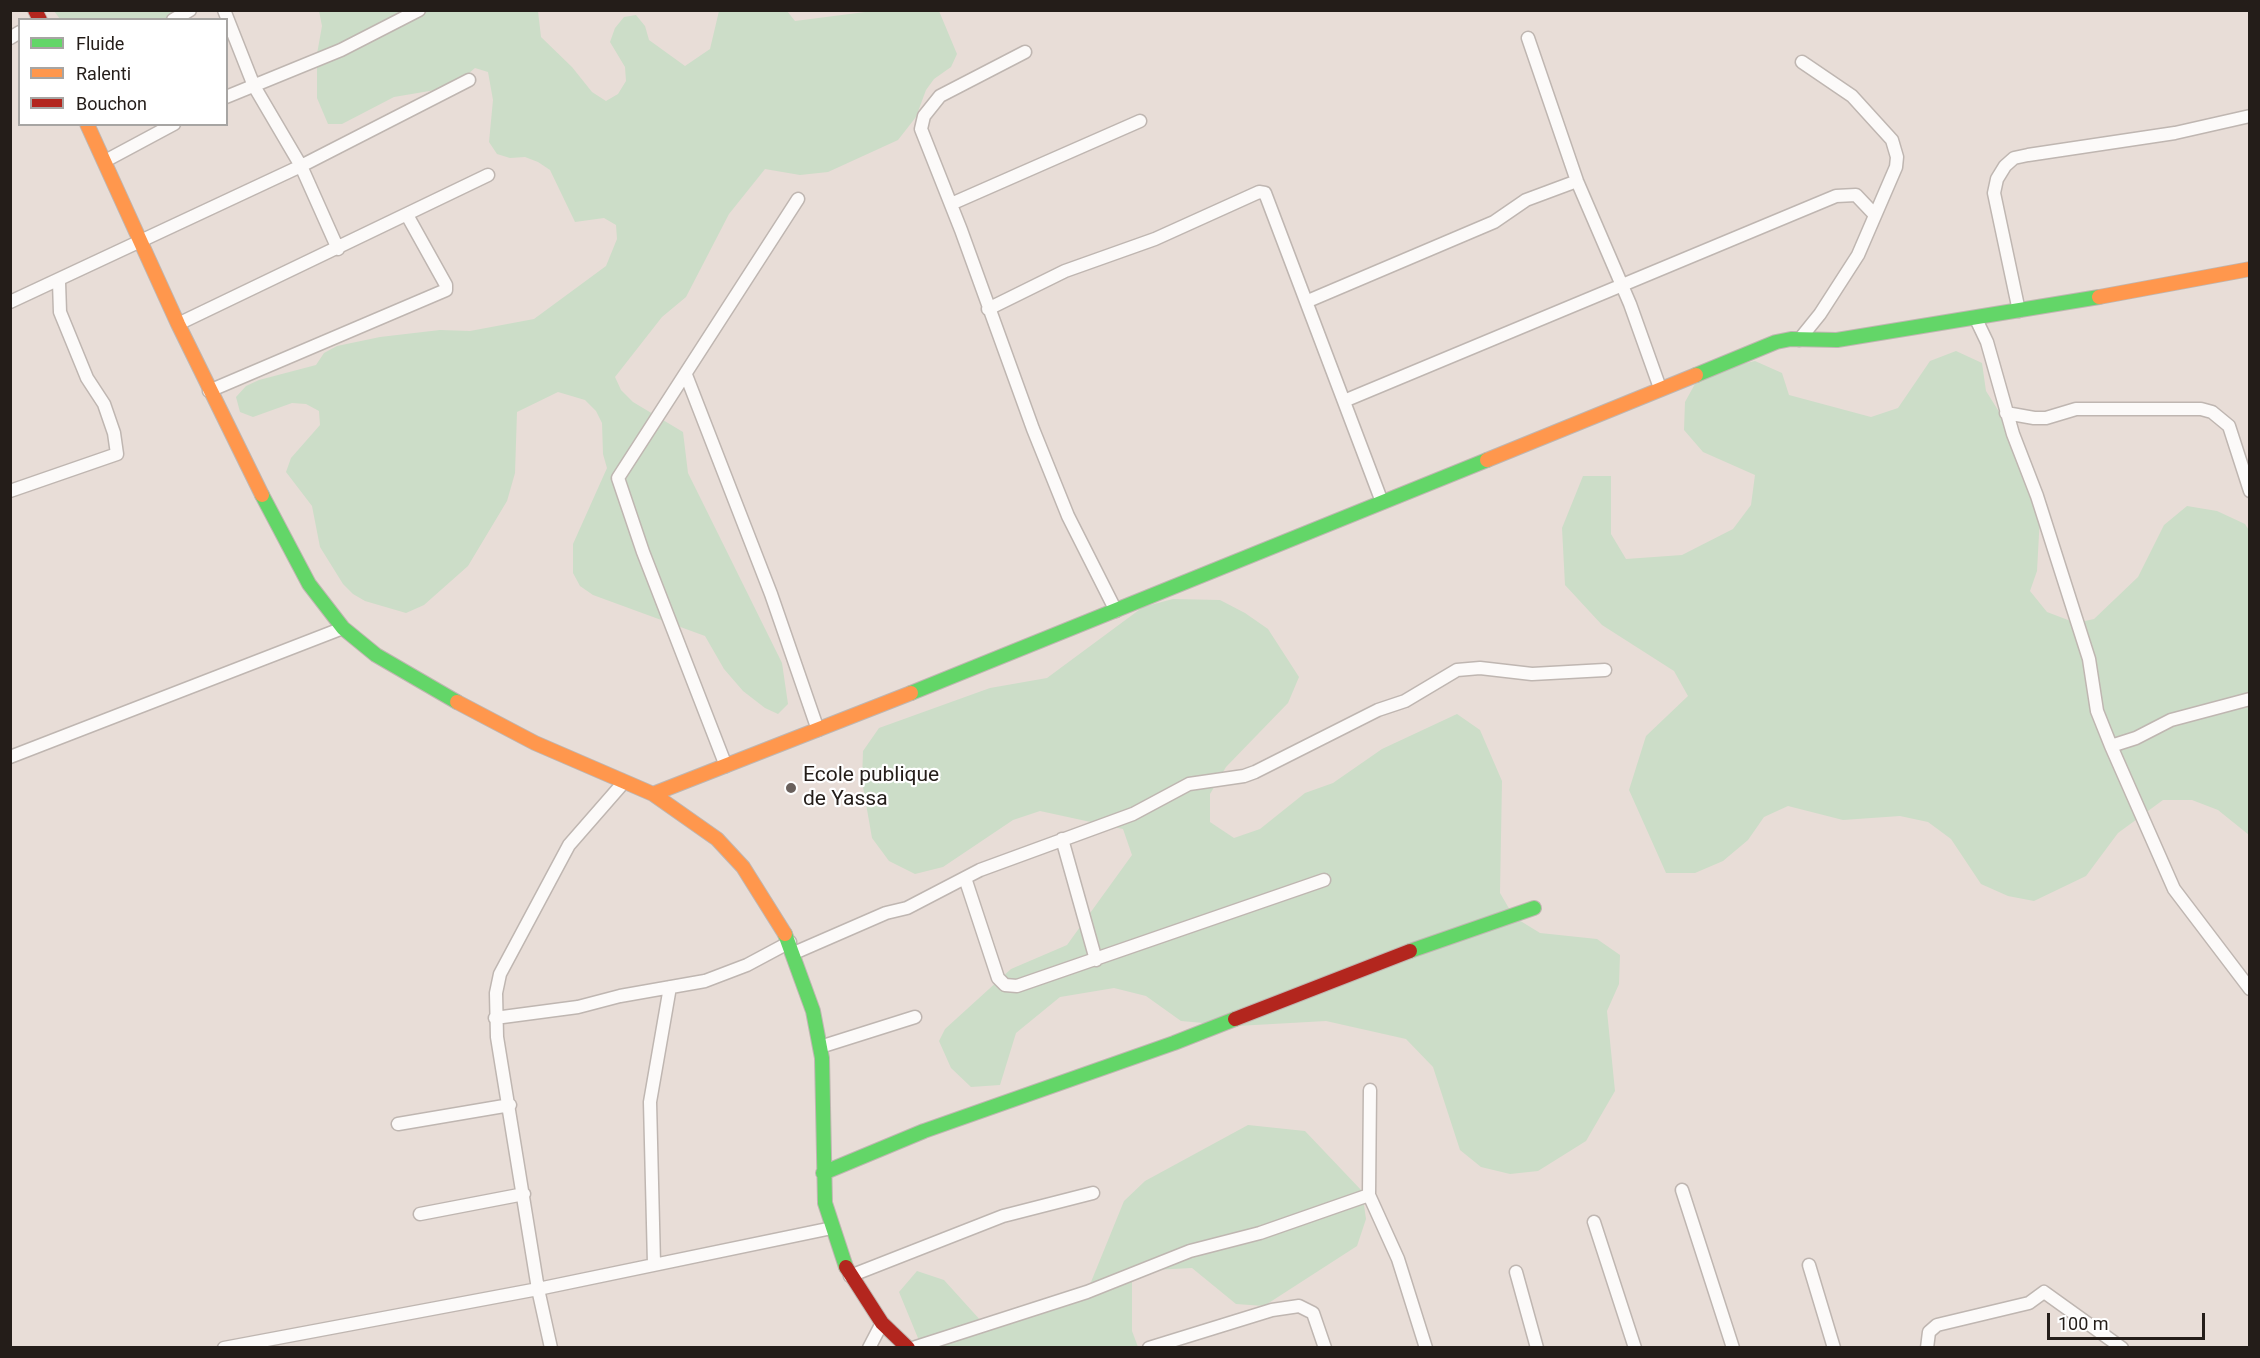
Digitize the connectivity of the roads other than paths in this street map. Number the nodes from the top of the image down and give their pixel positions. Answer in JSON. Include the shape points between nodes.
{"nodes":[{"id":1,"x":190,"y":10,"type":"edge"},
{"id":2,"x":419,"y":10,"type":"edge"},
{"id":3,"x":176,"y":18,"type":"edge"},
{"id":4,"x":228,"y":20,"type":"edge"},
{"id":5,"x":1528,"y":38,"type":"dead end"},
{"id":6,"x":1025,"y":52,"type":"dead end"},
{"id":7,"x":1802,"y":62,"type":"dead end"},
{"id":8,"x":469,"y":80,"type":"dead end"},
{"id":9,"x":255,"y":86,"type":"junction"},
{"id":10,"x":228,"y":96,"type":"edge"},
{"id":11,"x":2250,"y":116,"type":"edge"},
{"id":12,"x":1140,"y":121,"type":"dead end"},
{"id":13,"x":88,"y":126,"type":"edge"},
{"id":14,"x":170,"y":126,"type":"edge"},
{"id":15,"x":105,"y":161,"type":"junction"},
{"id":16,"x":301,"y":166,"type":"junction"},
{"id":17,"x":489,"y":175,"type":"dead end"},
{"id":18,"x":1577,"y":182,"type":"junction"},
{"id":19,"x":798,"y":199,"type":"dead end"},
{"id":20,"x":951,"y":204,"type":"junction"},
{"id":21,"x":407,"y":215,"type":"junction"},
{"id":22,"x":1875,"y":215,"type":"junction"},
{"id":23,"x":139,"y":242,"type":"junction"},
{"id":24,"x":338,"y":249,"type":"junction"},
{"id":25,"x":2250,"y":269,"type":"edge"},
{"id":26,"x":59,"y":282,"type":"junction"},
{"id":27,"x":1621,"y":285,"type":"junction"},
{"id":28,"x":1308,"y":301,"type":"junction"},
{"id":29,"x":10,"y":302,"type":"edge"},
{"id":30,"x":988,"y":309,"type":"junction"},
{"id":31,"x":2019,"y":311,"type":"junction"},
{"id":32,"x":1976,"y":320,"type":"junction"},
{"id":33,"x":178,"y":324,"type":"junction"},
{"id":34,"x":1799,"y":340,"type":"junction"},
{"id":35,"x":686,"y":375,"type":"junction"},
{"id":36,"x":1660,"y":388,"type":"junction"},
{"id":37,"x":209,"y":391,"type":"junction"},
{"id":38,"x":1344,"y":401,"type":"junction"},
{"id":39,"x":2006,"y":413,"type":"junction"},
{"id":40,"x":10,"y":490,"type":"edge"},
{"id":41,"x":2250,"y":491,"type":"edge"},
{"id":42,"x":1382,"y":502,"type":"junction"},
{"id":43,"x":1116,"y":611,"type":"junction"},
{"id":44,"x":343,"y":628,"type":"junction"},
{"id":45,"x":1605,"y":670,"type":"dead end"},
{"id":46,"x":2250,"y":699,"type":"edge"},
{"id":47,"x":818,"y":730,"type":"junction"},
{"id":48,"x":2111,"y":746,"type":"junction"},
{"id":49,"x":10,"y":757,"type":"edge"},
{"id":50,"x":726,"y":766,"type":"junction"},
{"id":51,"x":624,"y":782,"type":"junction"},
{"id":52,"x":653,"y":794,"type":"junction"},
{"id":53,"x":1062,"y":839,"type":"junction"},
{"id":54,"x":965,"y":878,"type":"junction"},
{"id":55,"x":1324,"y":880,"type":"dead end"},
{"id":56,"x":1534,"y":908,"type":"dead end"},
{"id":57,"x":792,"y":947,"type":"junction"},
{"id":58,"x":1096,"y":960,"type":"junction"},
{"id":59,"x":670,"y":987,"type":"junction"},
{"id":60,"x":2250,"y":989,"type":"edge"},
{"id":61,"x":915,"y":1017,"type":"dead end"},
{"id":62,"x":495,"y":1018,"type":"junction"},
{"id":63,"x":820,"y":1047,"type":"junction"},
{"id":64,"x":1370,"y":1090,"type":"dead end"},
{"id":65,"x":510,"y":1105,"type":"junction"},
{"id":66,"x":398,"y":1124,"type":"dead end"},
{"id":67,"x":823,"y":1173,"type":"junction"},
{"id":68,"x":1682,"y":1190,"type":"dead end"},
{"id":69,"x":1093,"y":1193,"type":"dead end"},
{"id":70,"x":524,"y":1194,"type":"junction"},
{"id":71,"x":1369,"y":1195,"type":"junction"},
{"id":72,"x":420,"y":1214,"type":"dead end"},
{"id":73,"x":1594,"y":1222,"type":"dead end"},
{"id":74,"x":832,"y":1228,"type":"junction"},
{"id":75,"x":654,"y":1264,"type":"junction"},
{"id":76,"x":1809,"y":1265,"type":"dead end"},
{"id":77,"x":1516,"y":1272,"type":"dead end"},
{"id":78,"x":850,"y":1276,"type":"junction"},
{"id":79,"x":538,"y":1289,"type":"junction"},
{"id":80,"x":882,"y":1323,"type":"junction"},
{"id":81,"x":224,"y":1347,"type":"edge"},
{"id":82,"x":551,"y":1347,"type":"edge"},
{"id":83,"x":869,"y":1347,"type":"edge"},
{"id":84,"x":908,"y":1347,"type":"edge"},
{"id":85,"x":913,"y":1347,"type":"edge"},
{"id":86,"x":1149,"y":1347,"type":"edge"},
{"id":87,"x":1325,"y":1347,"type":"edge"},
{"id":88,"x":1426,"y":1347,"type":"edge"},
{"id":89,"x":1538,"y":1347,"type":"edge"},
{"id":90,"x":1635,"y":1347,"type":"edge"},
{"id":91,"x":1733,"y":1347,"type":"edge"},
{"id":92,"x":1834,"y":1347,"type":"edge"},
{"id":93,"x":1927,"y":1347,"type":"edge"},
{"id":94,"x":2122,"y":1347,"type":"edge"}],
"edges":[{"from":1,"to":3,"type":"street"},
{"from":2,"to":9,"type":"street","via":[[341,50]]},
{"from":4,"to":9,"type":"street"},
{"from":5,"to":18,"type":"street"},
{"from":6,"to":20,"type":"street","via":[[940,96],[924,116],[923,139]]},
{"from":7,"to":22,"type":"street","via":[[1852,96],[1896,148],[1896,167]]},
{"from":8,"to":16,"type":"street"},
{"from":9,"to":10,"type":"street"},
{"from":9,"to":16,"type":"street"},
{"from":11,"to":31,"type":"street","via":[[2175,133],[2028,155],[2010,162],[1997,179],[1994,193]]},
{"from":12,"to":20,"type":"street"},
{"from":13,"to":15,"type":"street"},
{"from":14,"to":15,"type":"street"},
{"from":15,"to":23,"type":"street"},
{"from":16,"to":23,"type":"street"},
{"from":16,"to":24,"type":"street"},
{"from":17,"to":21,"type":"street"},
{"from":18,"to":27,"type":"street"},
{"from":18,"to":28,"type":"street","via":[[1526,200],[1494,222]]},
{"from":19,"to":35,"type":"street"},
{"from":20,"to":30,"type":"street"},
{"from":21,"to":24,"type":"street"},
{"from":21,"to":37,"type":"street","via":[[446,290]]},
{"from":22,"to":27,"type":"street","via":[[1856,195],[1836,196]]},
{"from":22,"to":34,"type":"street","via":[[1858,255]]},
{"from":23,"to":26,"type":"street"},
{"from":23,"to":33,"type":"street"},
{"from":24,"to":33,"type":"street"},
{"from":25,"to":31,"type":"street"},
{"from":26,"to":29,"type":"street"},
{"from":26,"to":40,"type":"street","via":[[60,312],[87,378],[104,404],[117,454]]},
{"from":27,"to":36,"type":"street"},
{"from":27,"to":38,"type":"street"},
{"from":28,"to":30,"type":"street","via":[[1268,195],[1263,192],[1155,239],[1065,271]]},
{"from":28,"to":38,"type":"street"},
{"from":30,"to":43,"type":"street","via":[[1068,516]]},
{"from":31,"to":32,"type":"street"},
{"from":32,"to":34,"type":"street","via":[[1837,340]]},
{"from":32,"to":39,"type":"street","via":[[1990,352]]},
{"from":33,"to":37,"type":"street"},
{"from":34,"to":36,"type":"street","via":[[1776,342]]},
{"from":35,"to":47,"type":"street","via":[[771,594]]},
{"from":35,"to":50,"type":"street","via":[[618,481]]},
{"from":36,"to":42,"type":"street"},
{"from":37,"to":44,"type":"street","via":[[309,584]]},
{"from":38,"to":42,"type":"street"},
{"from":39,"to":41,"type":"street","via":[[2046,418],[2076,409],[2212,412],[2229,426]]},
{"from":39,"to":48,"type":"street","via":[[2089,659],[2097,711]]},
{"from":42,"to":43,"type":"street"},
{"from":43,"to":47,"type":"street"},
{"from":44,"to":49,"type":"street"},
{"from":44,"to":51,"type":"street","via":[[376,656],[410,677],[535,743]]},
{"from":45,"to":53,"type":"street","via":[[1532,674],[1480,668],[1457,670],[1405,701],[1370,713],[1255,772],[1189,784],[1133,814]]},
{"from":46,"to":48,"type":"street","via":[[2171,720]]},
{"from":47,"to":50,"type":"street"},
{"from":48,"to":60,"type":"street","via":[[2174,889]]},
{"from":50,"to":52,"type":"street"},
{"from":51,"to":52,"type":"street"},
{"from":51,"to":62,"type":"street","via":[[576,835],[533,909],[500,974]]},
{"from":52,"to":57,"type":"street","via":[[717,839],[742,867]]},
{"from":53,"to":54,"type":"street"},
{"from":53,"to":58,"type":"street"},
{"from":54,"to":57,"type":"street","via":[[907,908]]},
{"from":54,"to":58,"type":"street","via":[[1000,982],[1017,986]]},
{"from":55,"to":58,"type":"street"},
{"from":56,"to":67,"type":"street","via":[[1331,980],[1174,1043],[924,1131]]},
{"from":57,"to":59,"type":"street","via":[[722,976]]},
{"from":57,"to":63,"type":"street"},
{"from":59,"to":62,"type":"street","via":[[578,1007]]},
{"from":59,"to":75,"type":"street","via":[[650,1102]]},
{"from":61,"to":63,"type":"street"},
{"from":62,"to":65,"type":"street"},
{"from":63,"to":67,"type":"street"},
{"from":64,"to":71,"type":"street"},
{"from":65,"to":66,"type":"street"},
{"from":65,"to":70,"type":"street"},
{"from":67,"to":74,"type":"street"},
{"from":68,"to":91,"type":"street"},
{"from":69,"to":78,"type":"street","via":[[1003,1216]]},
{"from":70,"to":72,"type":"street"},
{"from":70,"to":79,"type":"street"},
{"from":71,"to":85,"type":"street","via":[[1260,1233],[1190,1251],[1087,1292]]},
{"from":71,"to":88,"type":"street","via":[[1398,1259]]},
{"from":73,"to":90,"type":"street"},
{"from":74,"to":75,"type":"street"},
{"from":74,"to":78,"type":"street"},
{"from":75,"to":79,"type":"street"},
{"from":76,"to":92,"type":"street"},
{"from":77,"to":89,"type":"street"},
{"from":78,"to":80,"type":"street"},
{"from":79,"to":81,"type":"street"},
{"from":79,"to":82,"type":"street"},
{"from":80,"to":83,"type":"street"},
{"from":80,"to":84,"type":"street"},
{"from":86,"to":87,"type":"street","via":[[1272,1310],[1299,1306],[1313,1313]]},
{"from":93,"to":94,"type":"street","via":[[1929,1332],[1937,1325],[2029,1303],[2044,1292]]}]}
